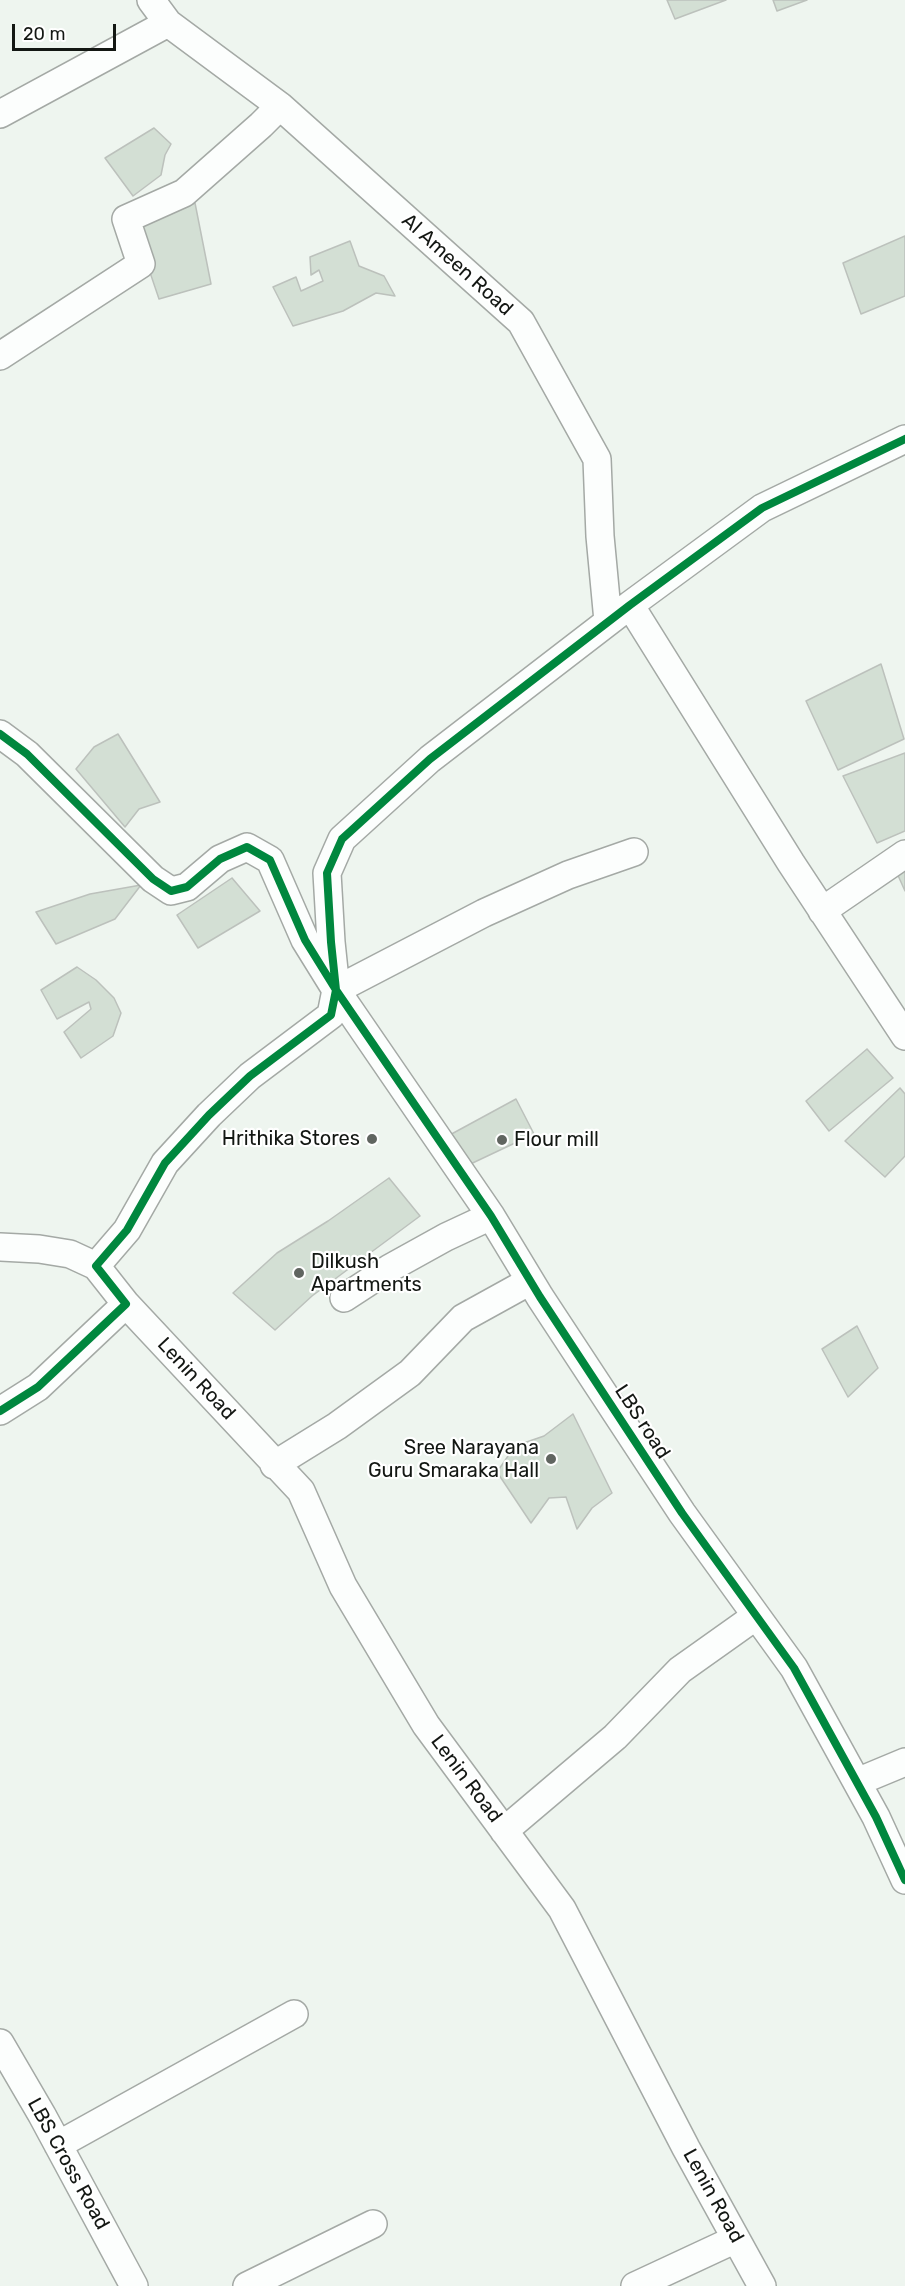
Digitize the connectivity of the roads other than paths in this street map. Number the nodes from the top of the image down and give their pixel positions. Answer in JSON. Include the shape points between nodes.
{"nodes":[{"id":1,"x":151,"y":0,"type":"edge"},
{"id":2,"x":168,"y":23,"type":"junction"},
{"id":3,"x":280,"y":106,"type":"junction"},
{"id":4,"x":0,"y":114,"type":"edge"},
{"id":5,"x":0,"y":356,"type":"edge"},
{"id":6,"x":905,"y":438,"type":"edge"},
{"id":7,"x":630,"y":605,"type":"junction"},
{"id":8,"x":608,"y":621,"type":"junction"},
{"id":9,"x":0,"y":734,"type":"edge"},
{"id":10,"x":634,"y":852,"type":"dead end"},
{"id":11,"x":905,"y":854,"type":"edge"},
{"id":12,"x":822,"y":911,"type":"junction"},
{"id":13,"x":336,"y":990,"type":"junction"},
{"id":14,"x":904,"y":1035,"type":"edge"},
{"id":15,"x":491,"y":1216,"type":"junction"},
{"id":16,"x":0,"y":1247,"type":"edge"},
{"id":17,"x":96,"y":1266,"type":"junction"},
{"id":18,"x":530,"y":1281,"type":"junction"},
{"id":19,"x":344,"y":1298,"type":"dead end"},
{"id":20,"x":126,"y":1304,"type":"junction"},
{"id":21,"x":0,"y":1411,"type":"edge"},
{"id":22,"x":274,"y":1465,"type":"junction"},
{"id":23,"x":756,"y":1616,"type":"junction"},
{"id":24,"x":905,"y":1762,"type":"edge"},
{"id":25,"x":857,"y":1782,"type":"junction"},
{"id":26,"x":504,"y":1831,"type":"junction"},
{"id":27,"x":905,"y":1880,"type":"edge"},
{"id":28,"x":294,"y":2014,"type":"dead end"},
{"id":29,"x":4,"y":2058,"type":"edge"},
{"id":30,"x":58,"y":2145,"type":"junction"},
{"id":31,"x":373,"y":2224,"type":"dead end"},
{"id":32,"x":736,"y":2239,"type":"junction"},
{"id":33,"x":134,"y":2286,"type":"edge"},
{"id":34,"x":247,"y":2286,"type":"edge"},
{"id":35,"x":636,"y":2286,"type":"edge"},
{"id":36,"x":762,"y":2286,"type":"edge"}],
"edges":[{"from":1,"to":2,"type":"street","name":"Al Ameen Road"},
{"from":2,"to":3,"type":"street","name":"Al Ameen Road"},
{"from":2,"to":4,"type":"street"},
{"from":3,"to":5,"type":"street","via":[[183,193],[126,219],[141,264]]},
{"from":3,"to":8,"type":"street","name":"Al Ameen Road","via":[[522,322],[597,459]]},
{"from":6,"to":7,"type":"street","via":[[762,507]]},
{"from":7,"to":8,"type":"street"},
{"from":7,"to":12,"type":"street"},
{"from":8,"to":13,"type":"street","via":[[430,759],[342,839],[327,873]]},
{"from":9,"to":13,"type":"street","name":"LBS road","via":[[27,754],[153,879],[171,891],[187,887],[220,859],[247,848],[270,860],[305,940]]},
{"from":10,"to":13,"type":"street","via":[[568,875],[484,913]]},
{"from":11,"to":12,"type":"street"},
{"from":12,"to":14,"type":"street"},
{"from":13,"to":15,"type":"street","name":"LBS road"},
{"from":13,"to":17,"type":"street","via":[[332,1015],[250,1076],[165,1163],[126,1230]]},
{"from":15,"to":18,"type":"street","name":"LBS road"},
{"from":15,"to":19,"type":"street","via":[[390,1268]]},
{"from":16,"to":17,"type":"street","via":[[70,1254]]},
{"from":17,"to":20,"type":"street","name":"Lenin Road"},
{"from":18,"to":22,"type":"street","via":[[463,1318],[410,1373]]},
{"from":18,"to":23,"type":"street","name":"LBS road","via":[[682,1513]]},
{"from":20,"to":21,"type":"street","via":[[38,1387]]},
{"from":20,"to":22,"type":"street","name":"Lenin Road"},
{"from":22,"to":26,"type":"street","name":"Lenin Road","via":[[301,1491],[343,1586],[426,1725]]},
{"from":23,"to":25,"type":"street","name":"LBS road","via":[[794,1668]]},
{"from":23,"to":26,"type":"street","via":[[680,1670],[615,1737]]},
{"from":24,"to":25,"type":"street"},
{"from":25,"to":27,"type":"street","name":"LBS road"},
{"from":26,"to":32,"type":"street","name":"Lenin Road","via":[[562,1909]]},
{"from":28,"to":30,"type":"street"},
{"from":29,"to":30,"type":"street","name":"LBS Cross Road"},
{"from":30,"to":33,"type":"street","name":"LBS Cross Road"},
{"from":31,"to":34,"type":"street"},
{"from":32,"to":35,"type":"street"},
{"from":32,"to":36,"type":"street","name":"Lenin Road"}]}
